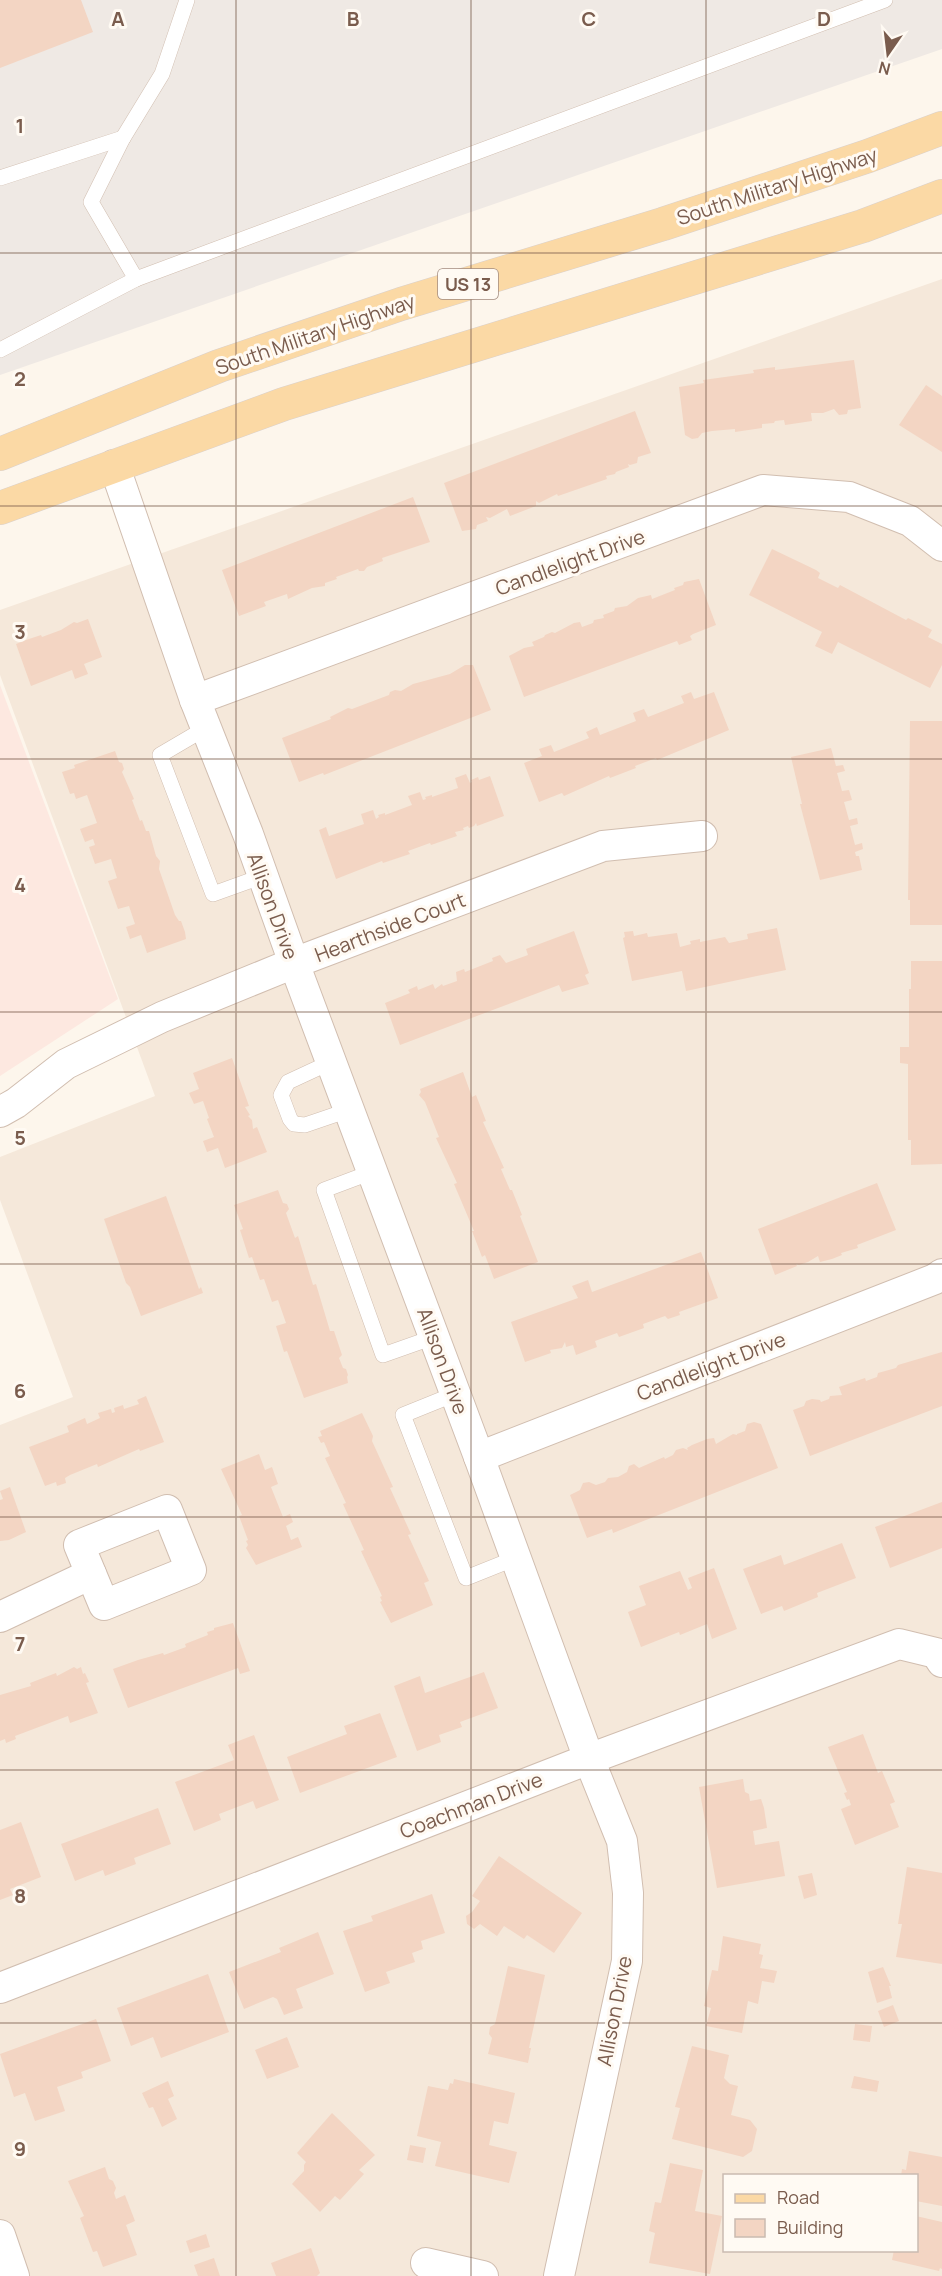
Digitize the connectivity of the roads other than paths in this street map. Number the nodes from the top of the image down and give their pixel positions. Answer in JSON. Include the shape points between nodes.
{"nodes":[{"id":1,"x":187,"y":0,"type":"edge"},
{"id":2,"x":885,"y":0,"type":"edge"},
{"id":3,"x":942,"y":129,"type":"edge"},
{"id":4,"x":123,"y":138,"type":"junction"},
{"id":5,"x":0,"y":178,"type":"edge"},
{"id":6,"x":942,"y":196,"type":"edge"},
{"id":7,"x":136,"y":279,"type":"junction"},
{"id":8,"x":0,"y":350,"type":"edge"},
{"id":9,"x":0,"y":454,"type":"edge"},
{"id":10,"x":114,"y":465,"type":"junction"},
{"id":11,"x":0,"y":508,"type":"edge"},
{"id":12,"x":942,"y":546,"type":"edge"},
{"id":13,"x":195,"y":700,"type":"junction"},
{"id":14,"x":206,"y":728,"type":"junction"},
{"id":15,"x":702,"y":836,"type":"dead end"},
{"id":16,"x":263,"y":876,"type":"junction"},
{"id":17,"x":294,"y":963,"type":"junction"},
{"id":18,"x":331,"y":1062,"type":"junction"},
{"id":19,"x":349,"y":1110,"type":"junction"},
{"id":20,"x":0,"y":1112,"type":"edge"},
{"id":21,"x":372,"y":1172,"type":"junction"},
{"id":22,"x":942,"y":1274,"type":"edge"},
{"id":23,"x":434,"y":1337,"type":"junction"},
{"id":24,"x":455,"y":1394,"type":"junction"},
{"id":25,"x":479,"y":1457,"type":"junction"},
{"id":26,"x":516,"y":1558,"type":"junction"},
{"id":27,"x":91,"y":1574,"type":"dead end"},
{"id":28,"x":0,"y":1617,"type":"edge"},
{"id":29,"x":942,"y":1662,"type":"edge"},
{"id":30,"x":589,"y":1759,"type":"junction"},
{"id":31,"x":0,"y":1988,"type":"edge"},
{"id":32,"x":0,"y":2235,"type":"edge"},
{"id":33,"x":426,"y":2263,"type":"dead end"},
{"id":34,"x":14,"y":2276,"type":"edge"},
{"id":35,"x":483,"y":2276,"type":"edge"},
{"id":36,"x":559,"y":2276,"type":"edge"}],
"edges":[{"from":1,"to":4,"type":"lane","via":[[162,74]]},
{"from":2,"to":7,"type":"lane"},
{"from":3,"to":9,"type":"main road","name":"South Military Highway","number":"US 13","via":[[742,198],[401,304],[229,363]]},
{"from":4,"to":5,"type":"lane"},
{"from":4,"to":7,"type":"lane","via":[[91,202]]},
{"from":6,"to":10,"type":"main road","via":[[863,226],[284,404]]},
{"from":7,"to":8,"type":"lane"},
{"from":10,"to":11,"type":"main road"},
{"from":10,"to":13,"type":"street","name":"Allison Drive"},
{"from":12,"to":13,"type":"street","name":"Candlelight Drive","via":[[910,520],[849,497],[763,490]]},
{"from":13,"to":14,"type":"street","name":"Allison Drive"},
{"from":14,"to":16,"type":"street","name":"Allison Drive"},
{"from":14,"to":16,"type":"lane","via":[[160,754],[213,894]]},
{"from":15,"to":17,"type":"street","name":"Hearthside Court","via":[[603,846]]},
{"from":16,"to":17,"type":"street","name":"Allison Drive"},
{"from":17,"to":18,"type":"street","name":"Allison Drive"},
{"from":17,"to":20,"type":"street","name":"Hearthside Court","via":[[162,1017],[66,1064]]},
{"from":18,"to":19,"type":"street","name":"Allison Drive"},
{"from":18,"to":19,"type":"lane","via":[[288,1082],[281,1095],[290,1119],[299,1126]]},
{"from":19,"to":21,"type":"street","name":"Allison Drive"},
{"from":21,"to":23,"type":"street","name":"Allison Drive"},
{"from":21,"to":23,"type":"lane","via":[[324,1190],[383,1355]]},
{"from":22,"to":25,"type":"street","name":"Candlelight Drive"},
{"from":23,"to":24,"type":"street","name":"Allison Drive"},
{"from":24,"to":25,"type":"street","name":"Allison Drive"},
{"from":24,"to":26,"type":"lane","via":[[404,1415],[408,1426],[465,1578]]},
{"from":25,"to":26,"type":"street","name":"Allison Drive"},
{"from":26,"to":30,"type":"street","name":"Allison Drive"},
{"from":27,"to":28,"type":"street"},
{"from":29,"to":30,"type":"street","name":"Coachman Drive","via":[[936,1653],[899,1644]]},
{"from":30,"to":31,"type":"street","name":"Coachman Drive"},
{"from":30,"to":36,"type":"street","name":"Allison Drive","via":[[622,1841],[628,1893],[627,1961]]},
{"from":32,"to":34,"type":"street"},
{"from":33,"to":35,"type":"street"}]}
